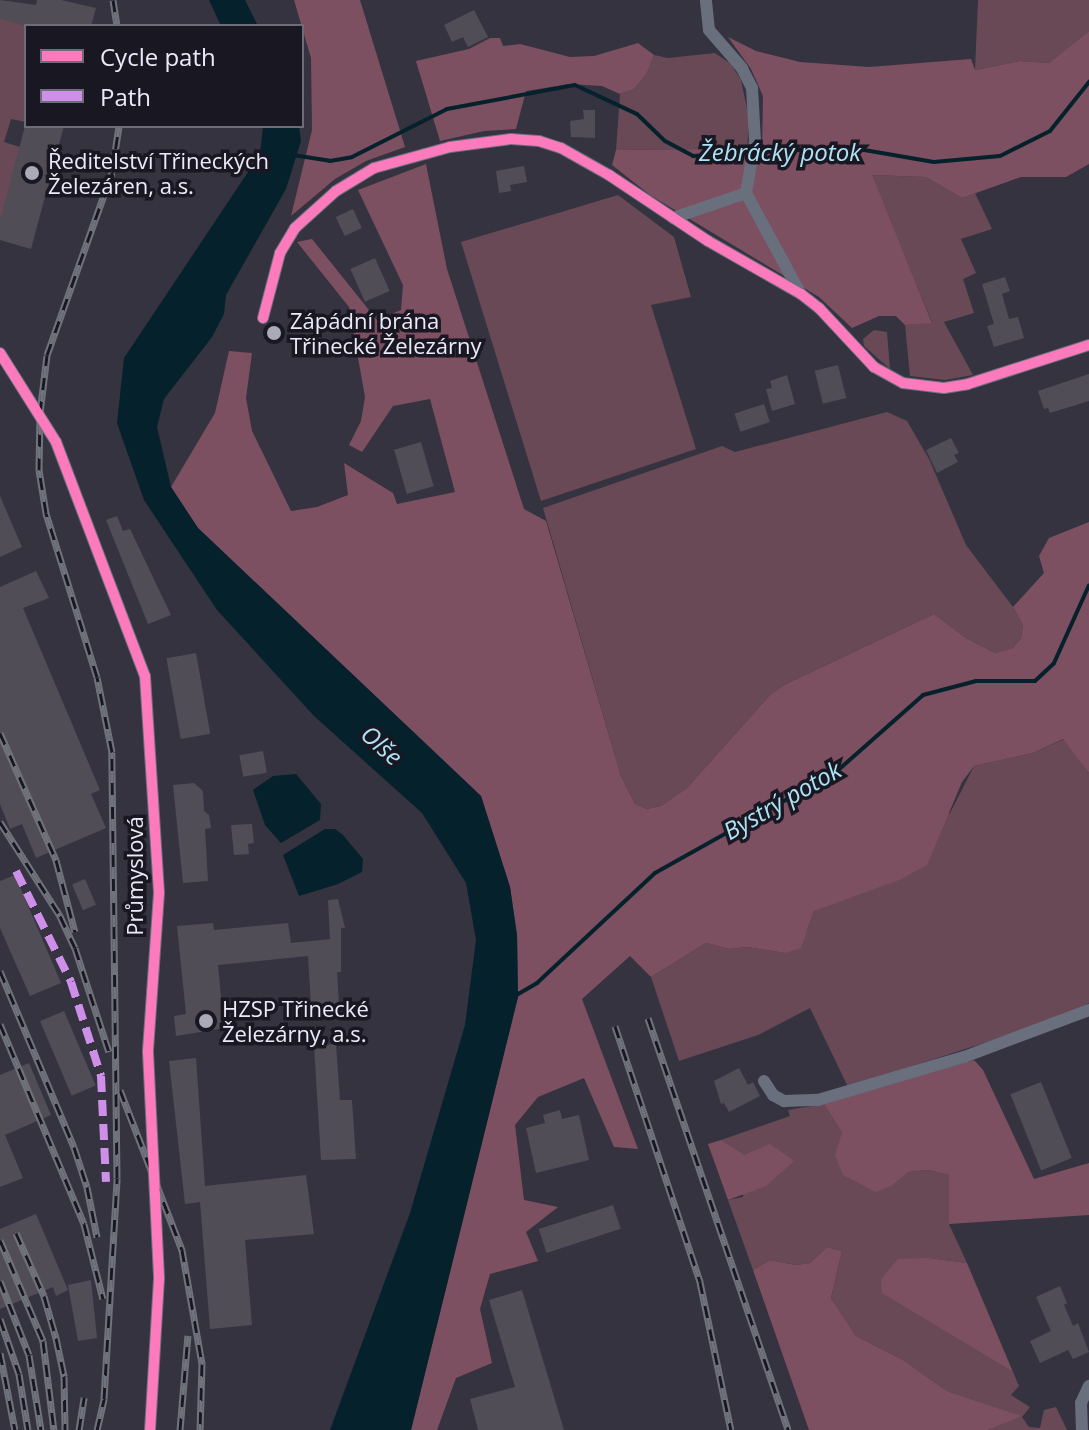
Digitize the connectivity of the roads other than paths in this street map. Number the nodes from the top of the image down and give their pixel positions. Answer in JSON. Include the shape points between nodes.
{"nodes":[{"id":1,"x":706,"y":0,"type":"edge"},
{"id":2,"x":746,"y":193,"type":"junction"},
{"id":3,"x":673,"y":218,"type":"junction"},
{"id":4,"x":801,"y":294,"type":"junction"},
{"id":5,"x":263,"y":318,"type":"dead end"},
{"id":6,"x":1089,"y":345,"type":"edge"},
{"id":7,"x":0,"y":353,"type":"edge"},
{"id":8,"x":1089,"y":1010,"type":"edge"},
{"id":9,"x":764,"y":1081,"type":"dead end"},
{"id":10,"x":1089,"y":1386,"type":"edge"},
{"id":11,"x":150,"y":1430,"type":"edge"},
{"id":12,"x":1082,"y":1430,"type":"edge"}],
"edges":[{"from":1,"to":2,"type":"street","via":[[709,30],[742,68],[754,98],[755,141]]},
{"from":2,"to":3,"type":"street"},
{"from":2,"to":4,"type":"street"},
{"from":3,"to":4,"type":"street"},
{"from":3,"to":5,"type":"street","via":[[584,160],[550,145],[511,139],[450,147],[374,168],[309,212],[280,253]]},
{"from":4,"to":6,"type":"street","via":[[874,367],[903,383],[924,387],[968,384]]},
{"from":7,"to":11,"type":"street","name":"Průmyslová","via":[[56,442],[145,676],[159,893],[148,1052],[159,1279]]},
{"from":8,"to":9,"type":"street","via":[[964,1057],[818,1100],[784,1101]]},
{"from":10,"to":12,"type":"street","via":[[1081,1403]]}]}
